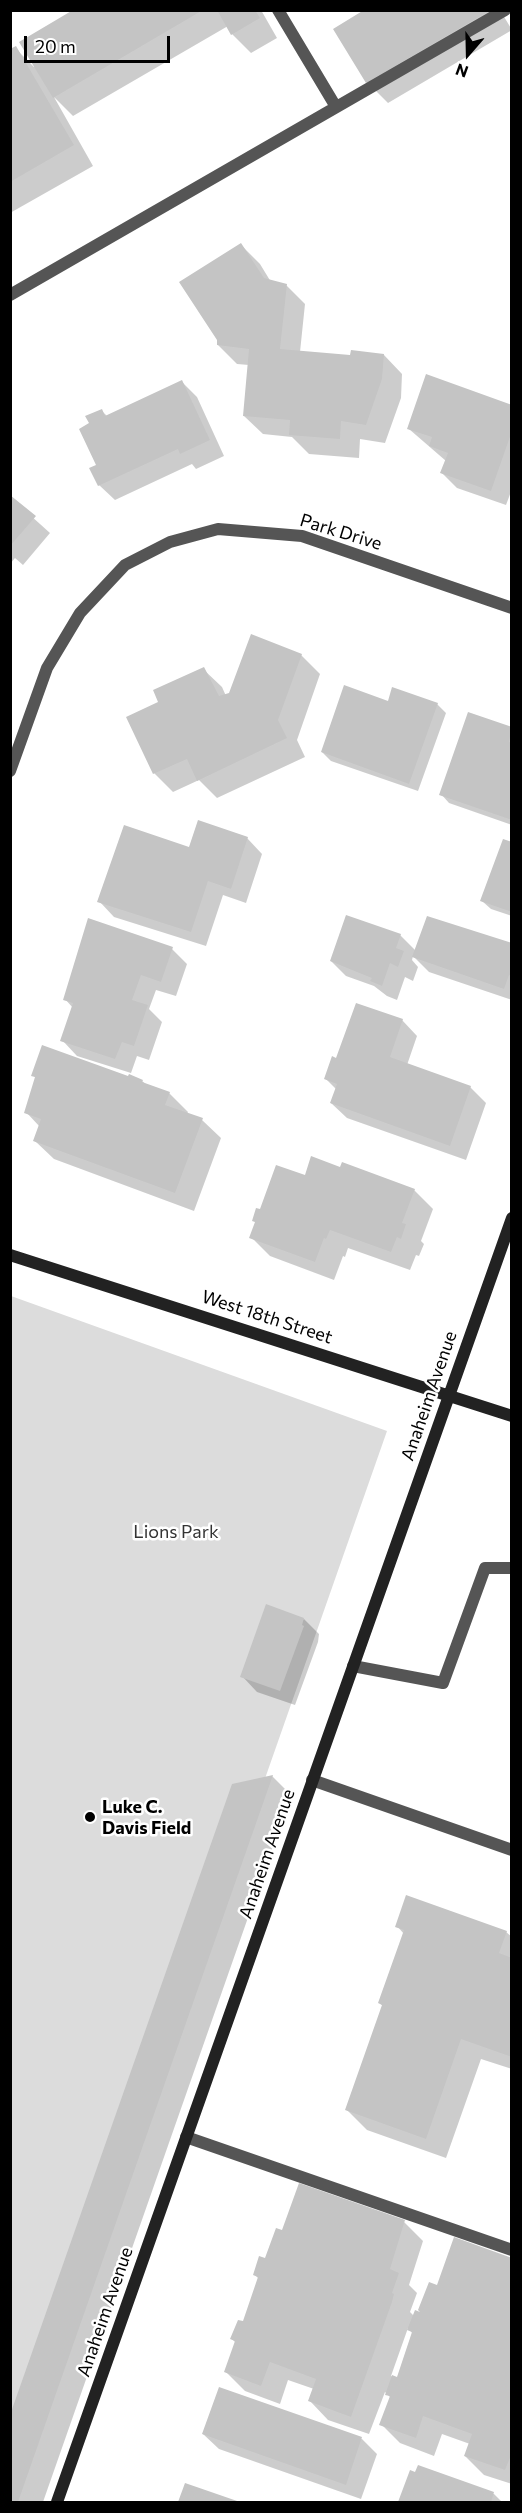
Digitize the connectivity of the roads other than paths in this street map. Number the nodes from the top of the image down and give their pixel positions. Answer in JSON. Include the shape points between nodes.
{"nodes":[{"id":1,"x":278,"y":10,"type":"edge"},
{"id":2,"x":505,"y":10,"type":"edge"},
{"id":3,"x":336,"y":107,"type":"junction"},
{"id":4,"x":10,"y":295,"type":"edge"},
{"id":5,"x":512,"y":608,"type":"edge"},
{"id":6,"x":10,"y":771,"type":"edge"},
{"id":7,"x":512,"y":1218,"type":"edge"},
{"id":8,"x":10,"y":1255,"type":"edge"},
{"id":9,"x":449,"y":1395,"type":"junction"},
{"id":10,"x":512,"y":1416,"type":"edge"},
{"id":11,"x":512,"y":1568,"type":"edge"},
{"id":12,"x":353,"y":1666,"type":"junction"},
{"id":13,"x":312,"y":1780,"type":"junction"},
{"id":14,"x":512,"y":1850,"type":"edge"},
{"id":15,"x":186,"y":2137,"type":"junction"},
{"id":16,"x":512,"y":2250,"type":"edge"},
{"id":17,"x":57,"y":2502,"type":"edge"}],
"edges":[{"from":1,"to":3,"type":"street"},
{"from":2,"to":3,"type":"street"},
{"from":3,"to":4,"type":"street"},
{"from":5,"to":6,"type":"street","name":"Park Drive","via":[[302,536],[218,529],[170,542],[125,565],[80,613],[47,668]]},
{"from":7,"to":9,"type":"street","name":"Anaheim Avenue"},
{"from":8,"to":9,"type":"street","name":"West 18th Street"},
{"from":9,"to":10,"type":"street","name":"West 18th Street"},
{"from":9,"to":12,"type":"street","name":"Anaheim Avenue"},
{"from":11,"to":12,"type":"street","via":[[485,1568],[443,1683]]},
{"from":12,"to":13,"type":"street","name":"Anaheim Avenue"},
{"from":13,"to":14,"type":"street"},
{"from":13,"to":15,"type":"street","name":"Anaheim Avenue"},
{"from":15,"to":16,"type":"street"},
{"from":15,"to":17,"type":"street","name":"Anaheim Avenue"}]}
